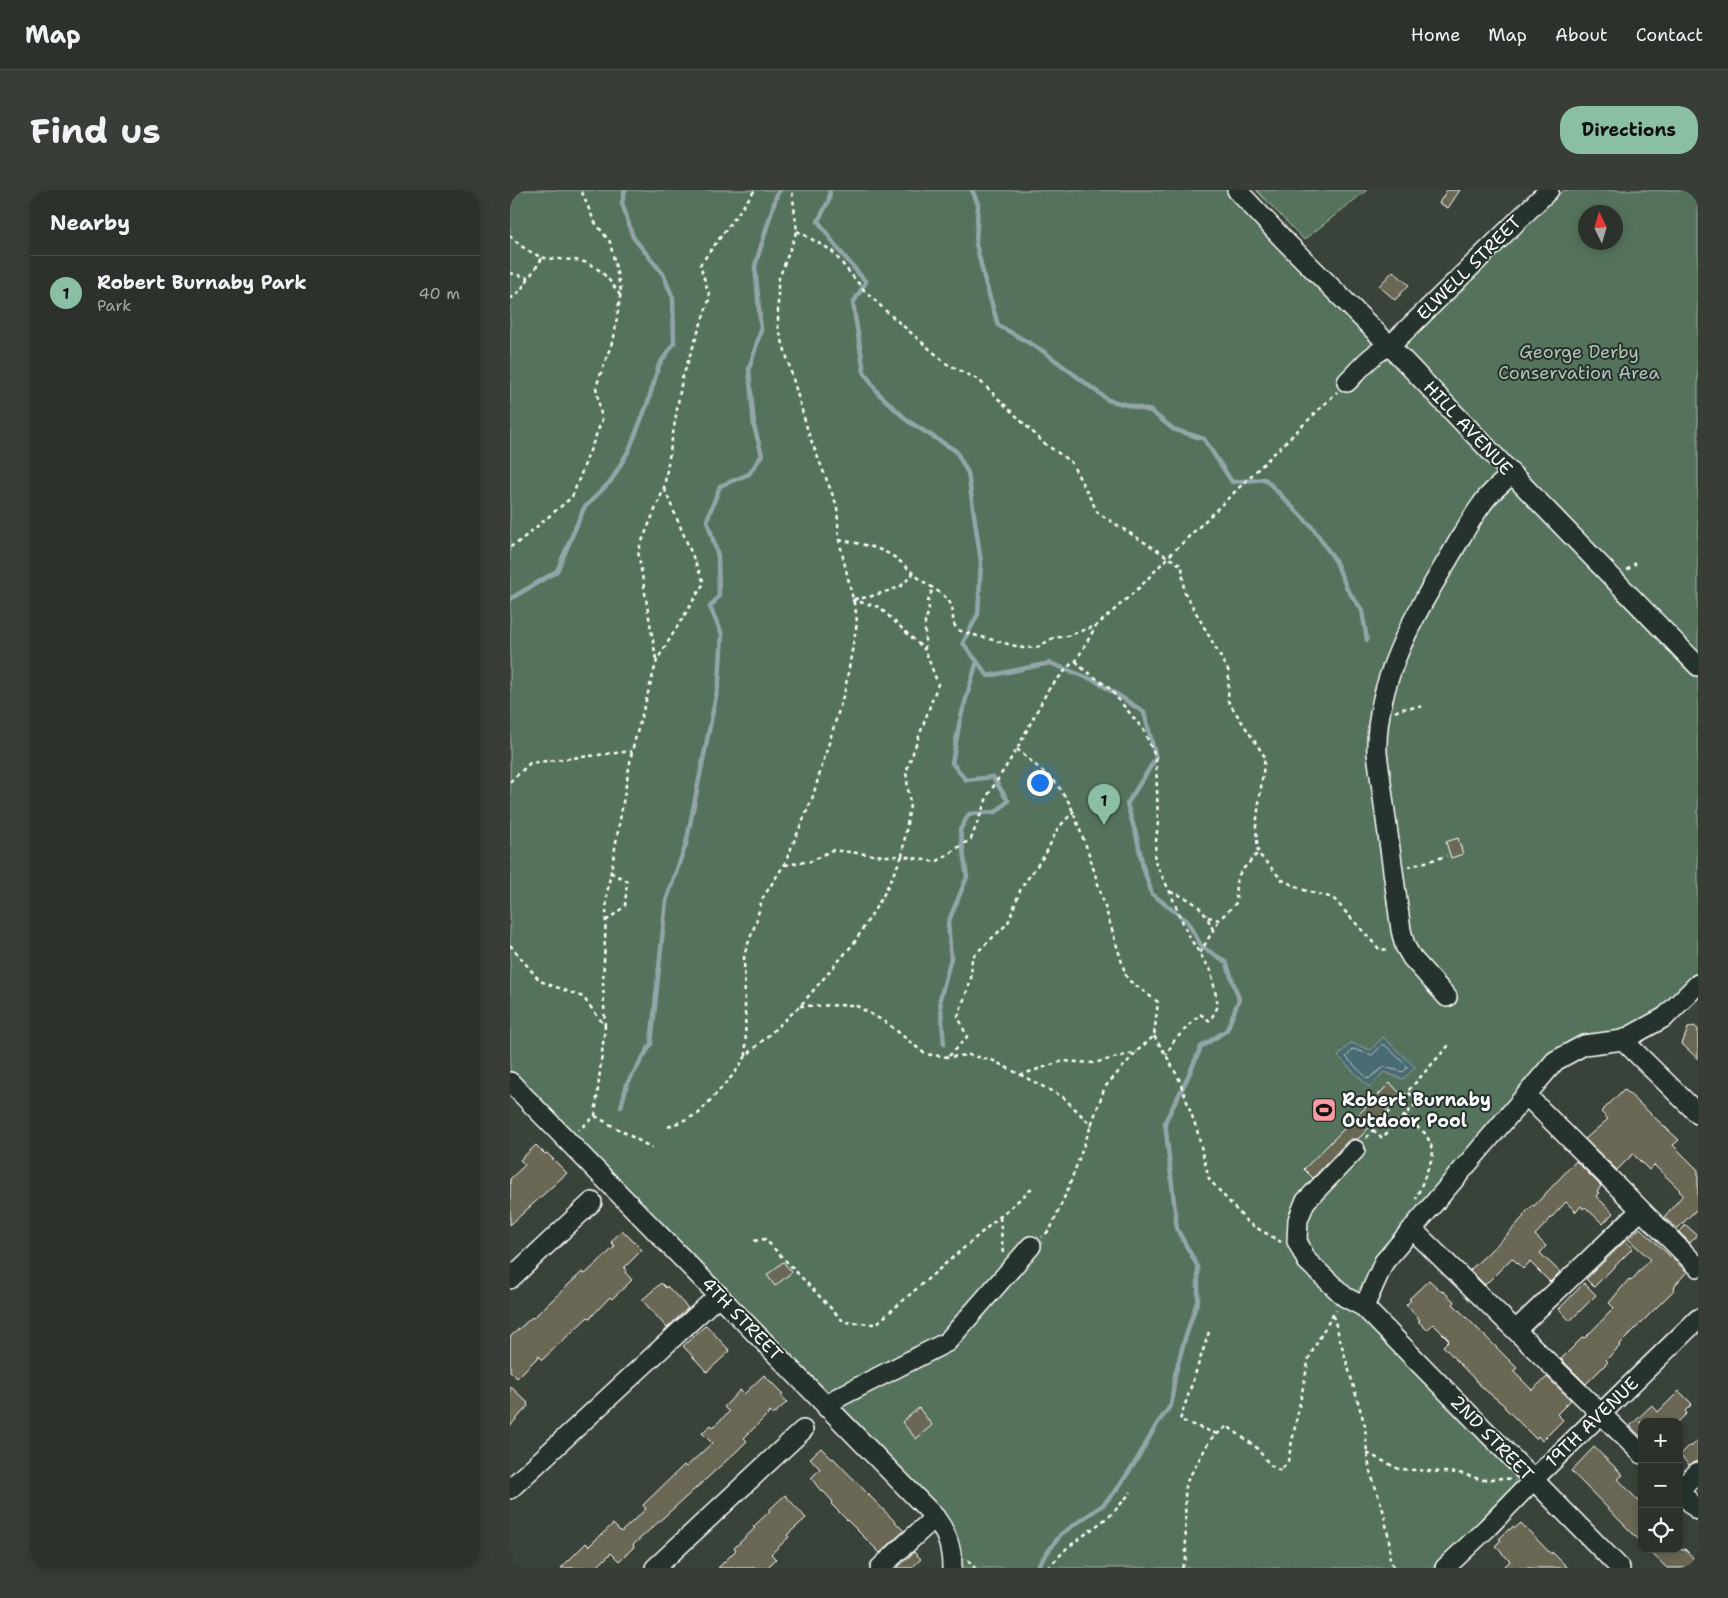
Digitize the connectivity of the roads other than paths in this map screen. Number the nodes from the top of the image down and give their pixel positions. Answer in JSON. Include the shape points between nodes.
{"nodes":[{"id":1,"x":1237,"y":190,"type":"edge"},
{"id":2,"x":1548,"y":190,"type":"edge"},
{"id":3,"x":1390,"y":346,"type":"junction"},
{"id":4,"x":1347,"y":382,"type":"road end"},
{"id":5,"x":1512,"y":474,"type":"junction"},
{"id":6,"x":1698,"y":666,"type":"edge"},
{"id":7,"x":1698,"y":984,"type":"edge"},
{"id":8,"x":1447,"y":997,"type":"dead end"},
{"id":9,"x":1622,"y":1040,"type":"junction"},
{"id":10,"x":510,"y":1082,"type":"edge"},
{"id":11,"x":1526,"y":1095,"type":"junction"},
{"id":12,"x":1698,"y":1114,"type":"edge"},
{"id":13,"x":1354,"y":1150,"type":"road end"},
{"id":14,"x":592,"y":1202,"type":"dead end"},
{"id":15,"x":1642,"y":1210,"type":"junction"},
{"id":16,"x":1412,"y":1229,"type":"junction"},
{"id":17,"x":1031,"y":1246,"type":"road end"},
{"id":18,"x":1698,"y":1267,"type":"edge"},
{"id":19,"x":510,"y":1279,"type":"edge"},
{"id":20,"x":719,"y":1295,"type":"junction"},
{"id":21,"x":1364,"y":1307,"type":"junction"},
{"id":22,"x":1698,"y":1319,"type":"edge"},
{"id":23,"x":1516,"y":1330,"type":"junction"},
{"id":24,"x":827,"y":1408,"type":"junction"},
{"id":25,"x":1600,"y":1414,"type":"junction"},
{"id":26,"x":803,"y":1430,"type":"dead end"},
{"id":27,"x":1638,"y":1450,"type":"edge"},
{"id":28,"x":1698,"y":1472,"type":"edge"},
{"id":29,"x":1533,"y":1480,"type":"junction"},
{"id":30,"x":1683,"y":1486,"type":"edge"},
{"id":31,"x":510,"y":1489,"type":"edge"},
{"id":32,"x":1683,"y":1494,"type":"edge"},
{"id":33,"x":1698,"y":1510,"type":"edge"},
{"id":34,"x":935,"y":1517,"type":"junction"},
{"id":35,"x":1454,"y":1565,"type":"edge"},
{"id":36,"x":655,"y":1568,"type":"edge"},
{"id":37,"x":880,"y":1568,"type":"edge"},
{"id":38,"x":952,"y":1568,"type":"edge"},
{"id":39,"x":1620,"y":1568,"type":"edge"}],
"edges":[{"from":1,"to":3,"type":"street","name":"HILL AVENUE"},
{"from":2,"to":3,"type":"street","name":"ELWELL STREET"},
{"from":3,"to":4,"type":"street","name":"ELWELL STREET"},
{"from":3,"to":5,"type":"street","name":"HILL AVENUE"},
{"from":5,"to":6,"type":"street","name":"HILL AVENUE"},
{"from":5,"to":8,"type":"street","via":[[1482,502],[1428,591],[1390,670],[1376,733],[1405,946]]},
{"from":7,"to":9,"type":"street","via":[[1665,1017]]},
{"from":9,"to":11,"type":"street","via":[[1584,1045],[1555,1061]]},
{"from":9,"to":12,"type":"street"},
{"from":10,"to":20,"type":"street","name":"4TH STREET"},
{"from":11,"to":15,"type":"street"},
{"from":11,"to":16,"type":"street"},
{"from":13,"to":21,"type":"street","name":"2ND STREET","via":[[1310,1196],[1302,1208],[1296,1234],[1300,1251],[1307,1261],[1345,1297]]},
{"from":14,"to":19,"type":"street"},
{"from":15,"to":18,"type":"street"},
{"from":15,"to":23,"type":"street"},
{"from":16,"to":21,"type":"street","via":[[1384,1262]]},
{"from":16,"to":23,"type":"street"},
{"from":17,"to":24,"type":"street","via":[[947,1342],[837,1398]]},
{"from":20,"to":24,"type":"street","name":"4TH STREET"},
{"from":20,"to":31,"type":"street"},
{"from":21,"to":29,"type":"street","name":"2ND STREET"},
{"from":22,"to":25,"type":"street","name":"19TH AVENUE"},
{"from":23,"to":25,"type":"street"},
{"from":24,"to":34,"type":"street","name":"4TH STREET"},
{"from":25,"to":27,"type":"street"},
{"from":25,"to":29,"type":"street","name":"19TH AVENUE"},
{"from":26,"to":36,"type":"street"},
{"from":28,"to":30,"type":"street"},
{"from":29,"to":35,"type":"street","name":"19TH AVENUE"},
{"from":29,"to":39,"type":"street","name":"2ND STREET"},
{"from":32,"to":33,"type":"street"},
{"from":34,"to":37,"type":"street"},
{"from":34,"to":38,"type":"street","name":"4TH STREET","via":[[948,1541]]}]}
